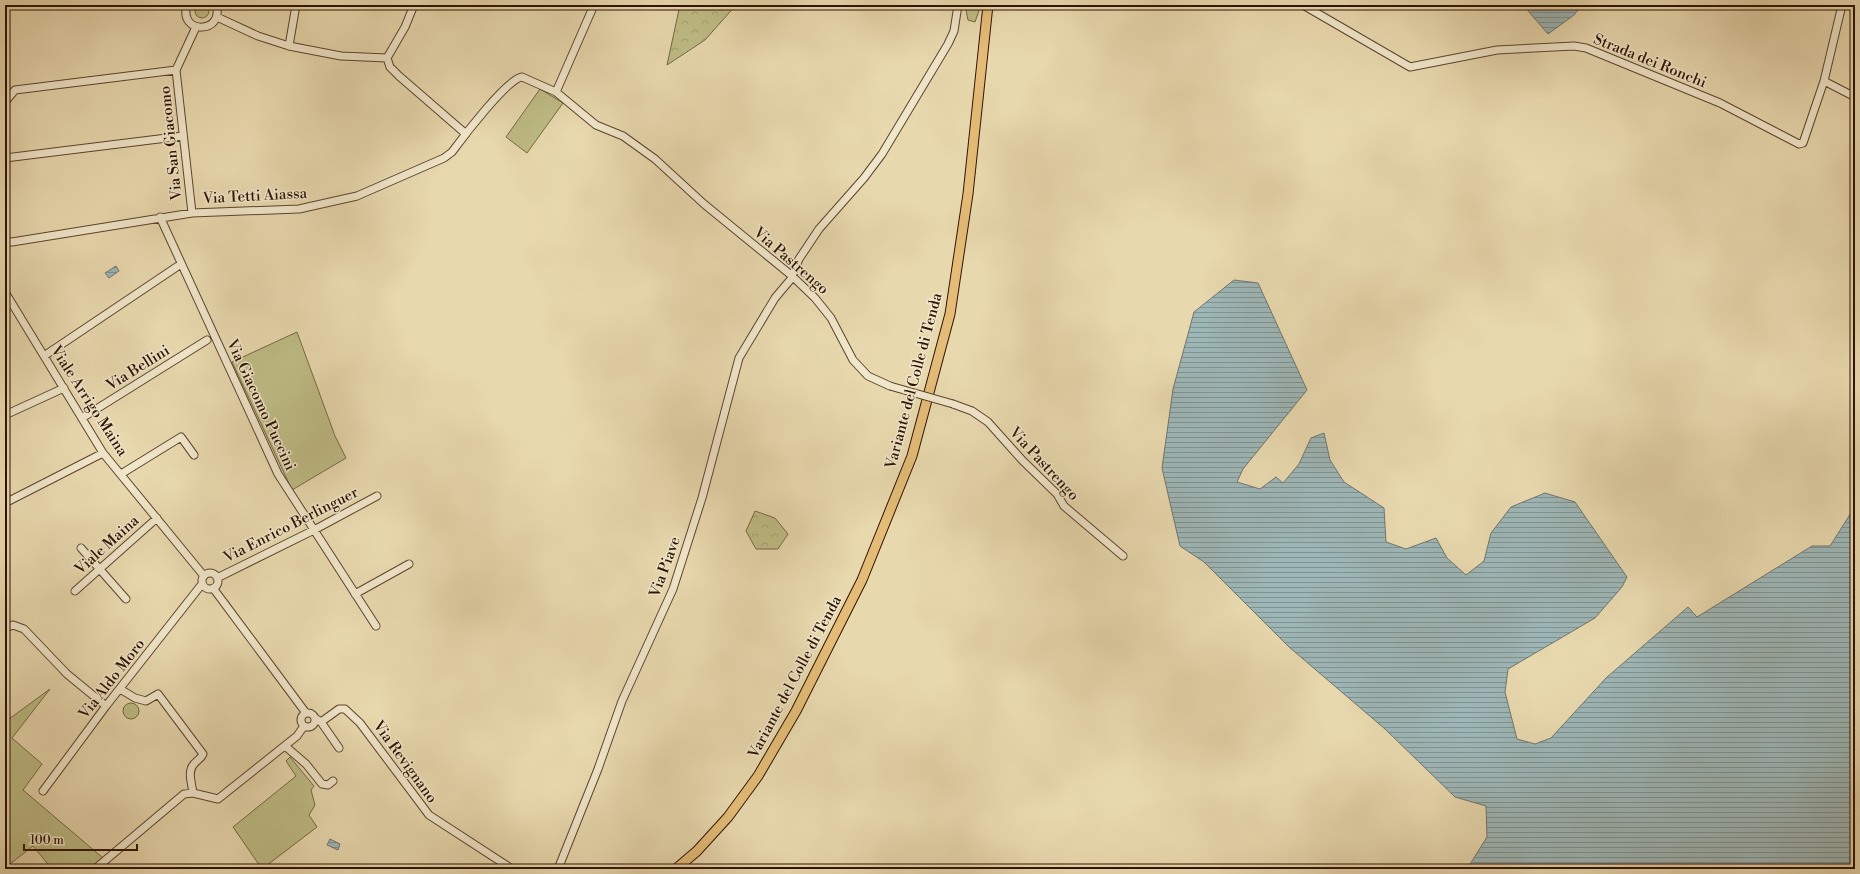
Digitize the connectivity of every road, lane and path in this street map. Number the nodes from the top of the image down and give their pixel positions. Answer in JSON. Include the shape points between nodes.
{"nodes":[{"id":1,"x":187,"y":5,"type":"edge"},
{"id":2,"x":216,"y":5,"type":"edge"},
{"id":3,"x":296,"y":5,"type":"edge"},
{"id":4,"x":414,"y":5,"type":"edge"},
{"id":5,"x":594,"y":5,"type":"edge"},
{"id":6,"x":958,"y":5,"type":"edge"},
{"id":7,"x":988,"y":5,"type":"edge"},
{"id":8,"x":1303,"y":5,"type":"edge"},
{"id":9,"x":1842,"y":5,"type":"edge"},
{"id":10,"x":217,"y":17,"type":"junction"},
{"id":11,"x":196,"y":27,"type":"junction"},
{"id":12,"x":289,"y":46,"type":"junction"},
{"id":13,"x":387,"y":58,"type":"junction"},
{"id":14,"x":176,"y":70,"type":"junction"},
{"id":15,"x":1824,"y":81,"type":"junction"},
{"id":16,"x":556,"y":92,"type":"junction"},
{"id":17,"x":1855,"y":97,"type":"edge"},
{"id":18,"x":5,"y":102,"type":"edge"},
{"id":19,"x":466,"y":134,"type":"junction"},
{"id":20,"x":183,"y":136,"type":"junction"},
{"id":21,"x":5,"y":158,"type":"edge"},
{"id":22,"x":192,"y":213,"type":"junction"},
{"id":23,"x":160,"y":217,"type":"junction"},
{"id":24,"x":5,"y":241,"type":"edge"},
{"id":25,"x":181,"y":264,"type":"junction"},
{"id":26,"x":791,"y":275,"type":"junction"},
{"id":27,"x":5,"y":292,"type":"edge"},
{"id":28,"x":207,"y":340,"type":"dead end"},
{"id":29,"x":44,"y":356,"type":"junction"},
{"id":30,"x":64,"y":388,"type":"junction"},
{"id":31,"x":5,"y":415,"type":"edge"},
{"id":32,"x":82,"y":418,"type":"junction"},
{"id":33,"x":103,"y":453,"type":"junction"},
{"id":34,"x":194,"y":455,"type":"dead end"},
{"id":35,"x":121,"y":474,"type":"junction"},
{"id":36,"x":377,"y":496,"type":"dead end"},
{"id":37,"x":5,"y":503,"type":"edge"},
{"id":38,"x":157,"y":518,"type":"junction"},
{"id":39,"x":314,"y":530,"type":"junction"},
{"id":40,"x":81,"y":548,"type":"dead end"},
{"id":41,"x":1123,"y":556,"type":"dead end"},
{"id":42,"x":409,"y":564,"type":"dead end"},
{"id":43,"x":100,"y":570,"type":"junction"},
{"id":44,"x":204,"y":576,"type":"junction"},
{"id":45,"x":217,"y":578,"type":"junction"},
{"id":46,"x":202,"y":584,"type":"junction"},
{"id":47,"x":213,"y":588,"type":"junction"},
{"id":48,"x":75,"y":591,"type":"dead end"},
{"id":49,"x":355,"y":594,"type":"junction"},
{"id":50,"x":126,"y":599,"type":"dead end"},
{"id":51,"x":376,"y":626,"type":"dead end"},
{"id":52,"x":5,"y":628,"type":"edge"},
{"id":53,"x":120,"y":689,"type":"junction"},
{"id":54,"x":106,"y":706,"type":"junction"},
{"id":55,"x":306,"y":713,"type":"junction"},
{"id":56,"x":318,"y":720,"type":"junction"},
{"id":57,"x":304,"y":726,"type":"junction"},
{"id":58,"x":285,"y":746,"type":"junction"},
{"id":59,"x":339,"y":748,"type":"dead end"},
{"id":60,"x":333,"y":782,"type":"dead end"},
{"id":61,"x":44,"y":791,"type":"dead end"},
{"id":62,"x":193,"y":792,"type":"junction"},
{"id":63,"x":95,"y":869,"type":"edge"},
{"id":64,"x":512,"y":869,"type":"edge"},
{"id":65,"x":558,"y":869,"type":"edge"},
{"id":66,"x":676,"y":869,"type":"edge"}],
"edges":[{"from":1,"to":11,"type":"street","via":[[188,20]]},
{"from":2,"to":10,"type":"street"},
{"from":3,"to":12,"type":"street"},
{"from":4,"to":13,"type":"street"},
{"from":5,"to":16,"type":"street"},
{"from":6,"to":26,"type":"street","name":"Via Piave","via":[[954,31],[948,44],[882,154],[819,230]]},
{"from":7,"to":66,"type":"main road","name":"Variante del Colle di Tenda","via":[[968,194],[950,314],[912,456],[862,580],[796,711],[758,776],[728,817],[697,852]]},
{"from":8,"to":15,"type":"street","name":"Strada dei Ronchi","via":[[1410,67],[1497,50],[1574,46],[1586,48],[1720,103],[1798,144],[1803,143]]},
{"from":9,"to":15,"type":"street","name":"Strada dei Ronchi"},
{"from":10,"to":11,"type":"street","via":[[206,27]]},
{"from":10,"to":12,"type":"street","via":[[262,38]]},
{"from":11,"to":14,"type":"street"},
{"from":12,"to":13,"type":"street","via":[[341,56]]},
{"from":13,"to":19,"type":"street","via":[[390,67],[399,76]]},
{"from":14,"to":18,"type":"street","via":[[15,90]]},
{"from":14,"to":20,"type":"street","name":"Via San Giacomo"},
{"from":15,"to":17,"type":"street"},
{"from":16,"to":19,"type":"street","name":"Via Tetti Aiassa","via":[[528,79],[517,78]]},
{"from":16,"to":26,"type":"street","name":"Via Pastrengo","via":[[596,125],[623,136],[650,155],[704,204]]},
{"from":19,"to":22,"type":"street","name":"Via Tetti Aiassa","via":[[444,158],[357,196],[298,209]]},
{"from":20,"to":21,"type":"street"},
{"from":20,"to":22,"type":"street","name":"Via San Giacomo"},
{"from":22,"to":23,"type":"street","name":"Via Tetti Aiassa"},
{"from":23,"to":24,"type":"street","name":"Via Tetti Aiassa","via":[[12,242]]},
{"from":23,"to":25,"type":"street","name":"Via Giacomo Puccini"},
{"from":25,"to":29,"type":"street"},
{"from":25,"to":39,"type":"street","name":"Via Giacomo Puccini","via":[[278,474]]},
{"from":26,"to":41,"type":"street","name":"Via Pastrengo","bridge":true,"via":[[825,309],[853,360],[868,376],[890,386],[954,404],[972,411],[988,422],[1057,494],[1064,506]]},
{"from":26,"to":65,"type":"street","name":"Via Piave","via":[[791,279],[766,311],[739,358],[702,498],[673,589],[622,701]]},
{"from":27,"to":29,"type":"street","name":"Viale Arrigo Maina"},
{"from":28,"to":32,"type":"street","name":"Via Bellini"},
{"from":29,"to":30,"type":"street","name":"Viale Arrigo Maina"},
{"from":30,"to":31,"type":"street"},
{"from":30,"to":32,"type":"street","name":"Viale Arrigo Maina"},
{"from":32,"to":33,"type":"street","name":"Viale Arrigo Maina"},
{"from":33,"to":35,"type":"street","name":"Viale Arrigo Maina"},
{"from":33,"to":37,"type":"street"},
{"from":34,"to":35,"type":"street","via":[[181,436]]},
{"from":35,"to":38,"type":"street","name":"Viale Arrigo Maina"},
{"from":36,"to":39,"type":"street","name":"Via Enrico Berlinguer"},
{"from":38,"to":43,"type":"street","name":"Viale Maina"},
{"from":38,"to":44,"type":"street","name":"Viale Arrigo Maina"},
{"from":39,"to":45,"type":"street","name":"Via Enrico Berlinguer"},
{"from":39,"to":49,"type":"street","name":"Via Giacomo Puccini"},
{"from":40,"to":43,"type":"street"},
{"from":42,"to":49,"type":"street"},
{"from":43,"to":48,"type":"street","name":"Viale Maina"},
{"from":43,"to":50,"type":"street"},
{"from":44,"to":45,"type":"street","via":[[211,573]]},
{"from":44,"to":46,"type":"street"},
{"from":45,"to":47,"type":"street"},
{"from":46,"to":47,"type":"street","via":[[208,589]]},
{"from":46,"to":53,"type":"street","name":"Via Aldo Moro"},
{"from":47,"to":55,"type":"street"},
{"from":49,"to":51,"type":"street","name":"Via Giacomo Puccini"},
{"from":52,"to":54,"type":"street","via":[[13,625],[24,629],[67,674]]},
{"from":53,"to":54,"type":"street","name":"Via Aldo Moro"},
{"from":53,"to":62,"type":"street","via":[[146,701],[158,694],[203,754],[192,764],[190,775]]},
{"from":54,"to":61,"type":"street","name":"Via Aldo Moro"},
{"from":55,"to":56,"type":"street","via":[[312,714]]},
{"from":55,"to":57,"type":"street","via":[[302,716],[301,722]]},
{"from":56,"to":57,"type":"street","name":"Via Revignano","via":[[310,727]]},
{"from":56,"to":59,"type":"street"},
{"from":56,"to":64,"type":"street","name":"Via Revignano","via":[[339,709],[345,709],[360,723],[428,815]]},
{"from":57,"to":58,"type":"street","name":"Via Revignano"},
{"from":58,"to":60,"type":"street","via":[[306,764],[322,784],[328,785]]},
{"from":58,"to":62,"type":"street","name":"Via Revignano","via":[[218,799]]},
{"from":62,"to":63,"type":"street","via":[[184,794]]}]}
